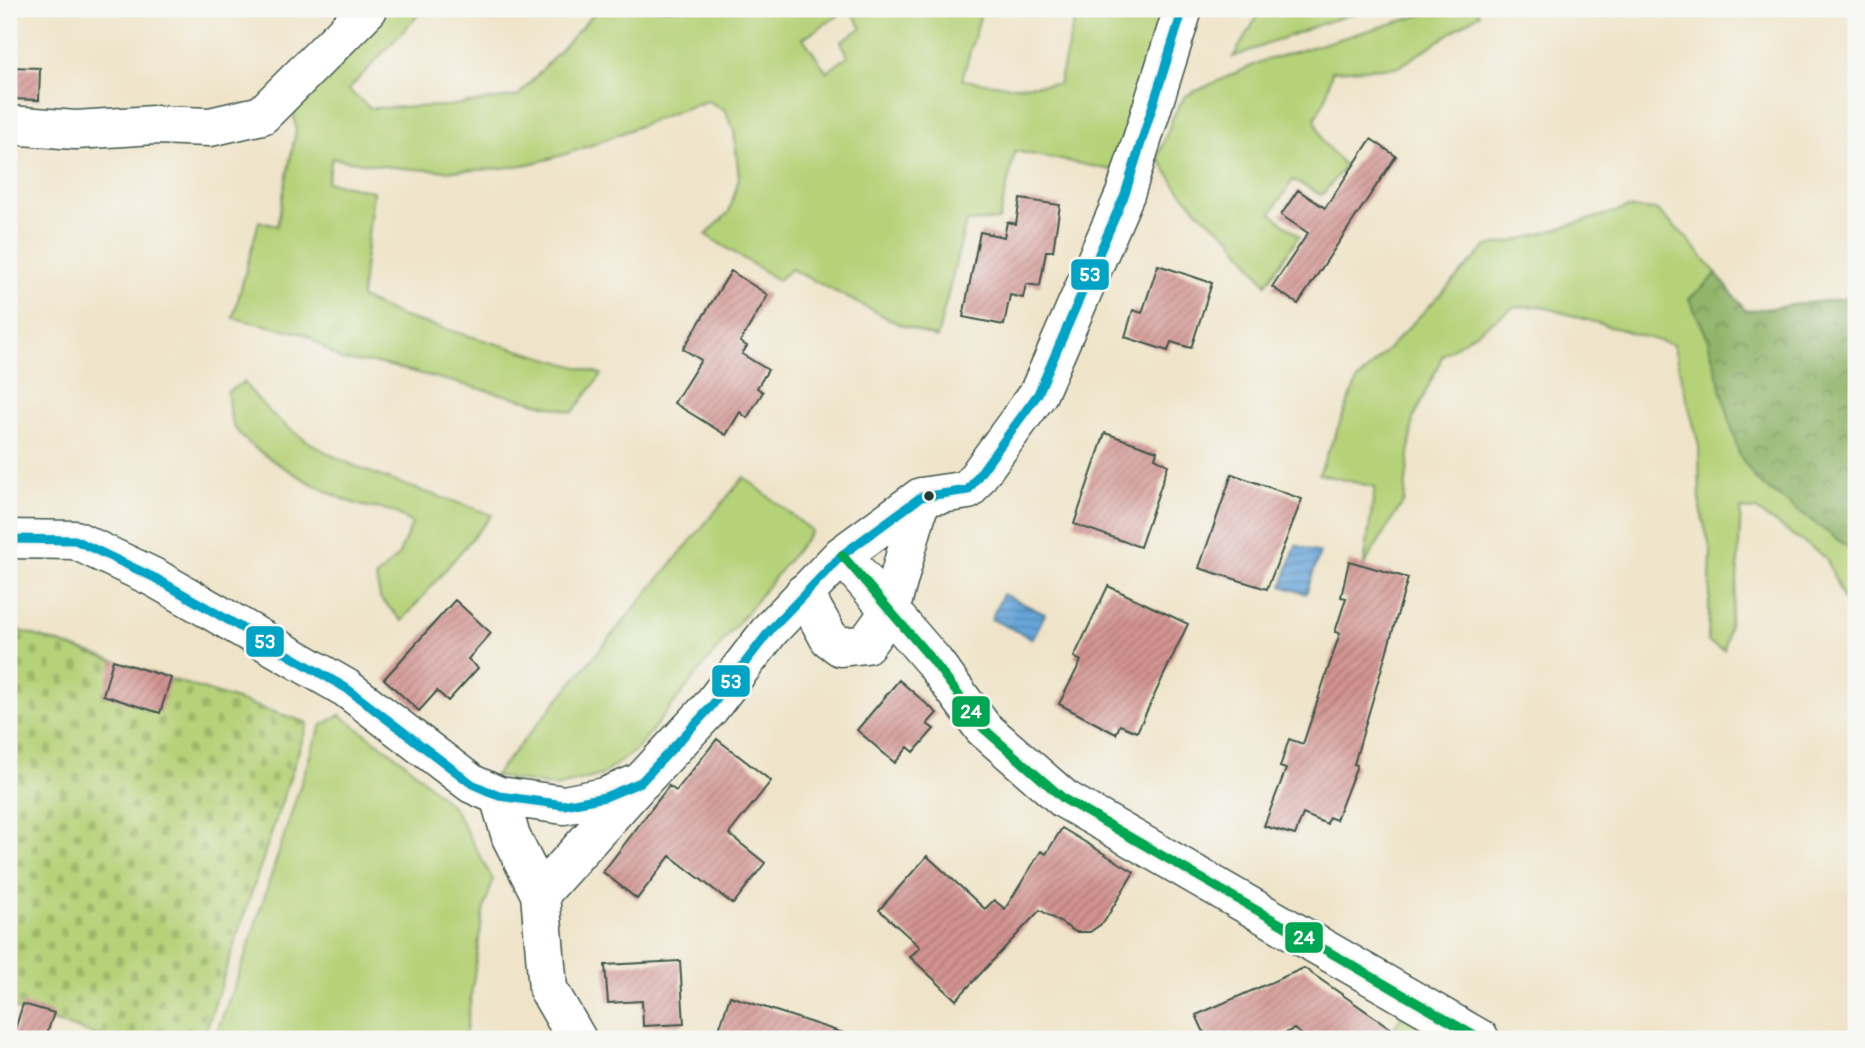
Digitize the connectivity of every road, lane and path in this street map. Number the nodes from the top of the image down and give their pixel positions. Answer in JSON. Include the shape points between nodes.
{"nodes":[{"id":1,"x":368,"y":9,"type":"edge"},
{"id":2,"x":1183,"y":9,"type":"edge"},
{"id":3,"x":9,"y":125,"type":"edge"},
{"id":4,"x":921,"y":497,"type":"junction"},
{"id":5,"x":10,"y":537,"type":"edge"},
{"id":6,"x":842,"y":555,"type":"junction"},
{"id":7,"x":804,"y":593,"type":"junction"},
{"id":8,"x":890,"y":611,"type":"junction"},
{"id":9,"x":641,"y":782,"type":"junction"},
{"id":10,"x":499,"y":796,"type":"junction"},
{"id":11,"x":540,"y":894,"type":"junction"},
{"id":12,"x":577,"y":1039,"type":"edge"},
{"id":13,"x":1480,"y":1039,"type":"edge"}],
"edges":[{"from":1,"to":3,"type":"street","via":[[262,115],[210,127],[76,130]]},
{"from":2,"to":4,"type":"street","via":[[1125,194],[1038,394],[968,490]]},
{"from":4,"to":6,"type":"street"},
{"from":4,"to":8,"type":"street"},
{"from":5,"to":10,"type":"street","via":[[75,540],[155,578],[346,688],[472,783]]},
{"from":6,"to":7,"type":"street"},
{"from":6,"to":8,"type":"street"},
{"from":7,"to":8,"type":"street","via":[[829,638],[841,647],[866,644]]},
{"from":7,"to":9,"type":"street","via":[[710,708]]},
{"from":8,"to":13,"type":"street","via":[[982,728],[1064,799]]},
{"from":9,"to":10,"type":"street","via":[[605,797],[564,805]]},
{"from":9,"to":11,"type":"street"},
{"from":10,"to":11,"type":"street","via":[[511,837]]},
{"from":11,"to":12,"type":"street","via":[[548,989]]}]}
